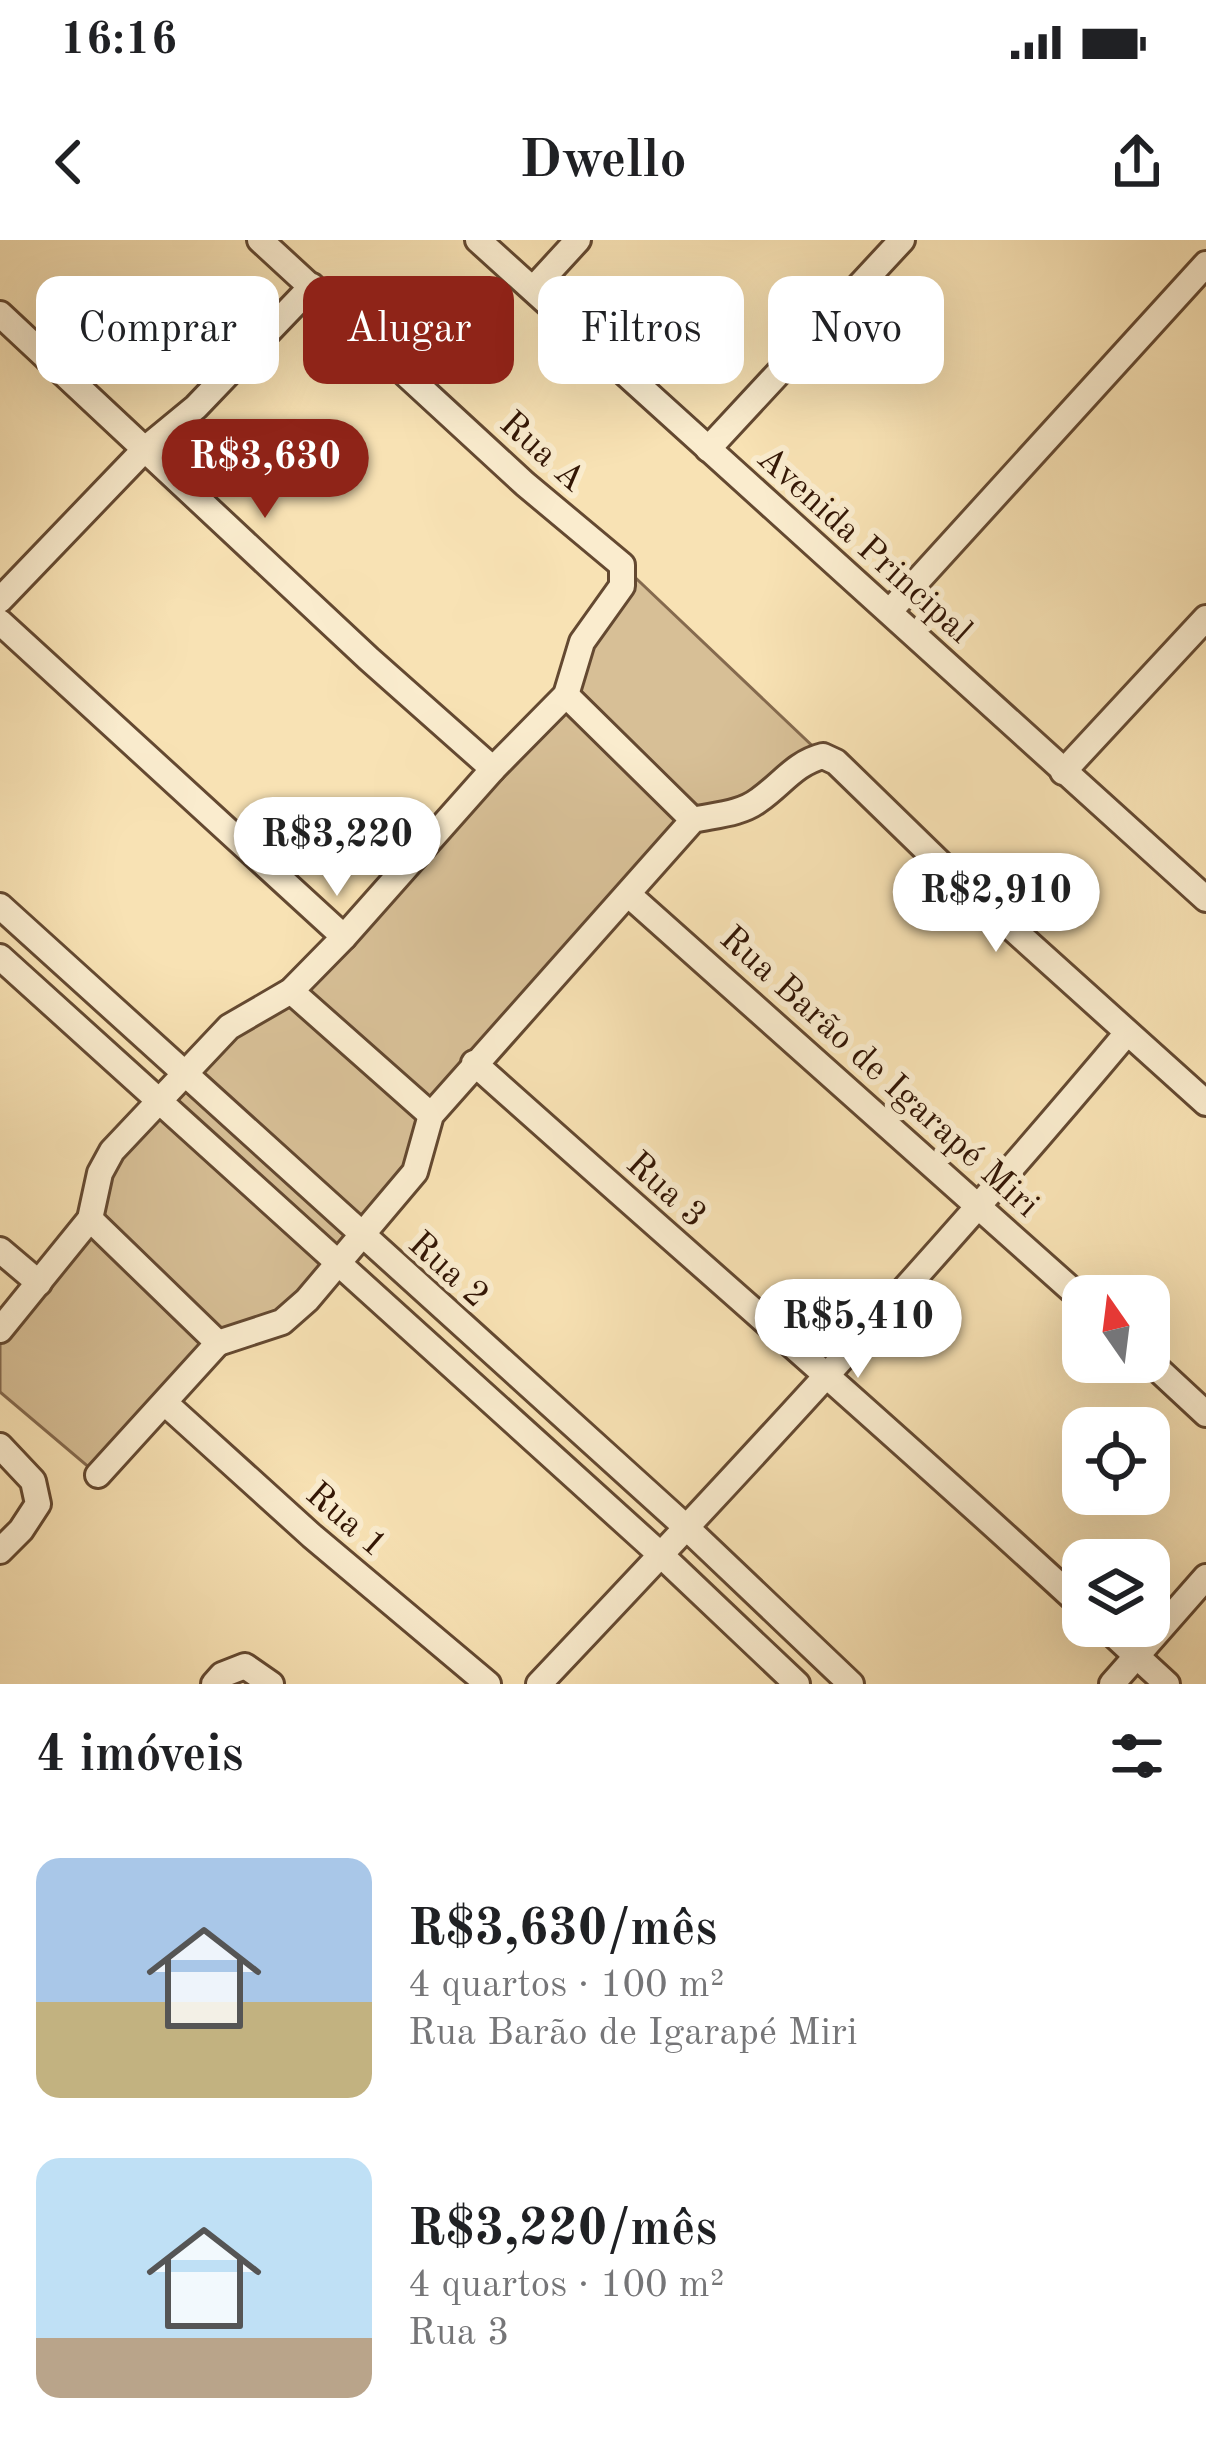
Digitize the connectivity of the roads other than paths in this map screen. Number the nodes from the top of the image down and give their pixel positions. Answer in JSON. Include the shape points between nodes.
{"nodes":[{"id":1,"x":260,"y":240,"type":"edge"},
{"id":2,"x":478,"y":240,"type":"edge"},
{"id":3,"x":578,"y":240,"type":"edge"},
{"id":4,"x":902,"y":240,"type":"edge"},
{"id":5,"x":1206,"y":264,"type":"edge"},
{"id":6,"x":303,"y":278,"type":"edge"},
{"id":7,"x":533,"y":289,"type":"junction"},
{"id":8,"x":303,"y":295,"type":"edge"},
{"id":9,"x":0,"y":314,"type":"edge"},
{"id":10,"x":417,"y":384,"type":"edge"},
{"id":11,"x":145,"y":449,"type":"junction"},
{"id":12,"x":708,"y":449,"type":"junction"},
{"id":13,"x":0,"y":600,"type":"edge"},
{"id":14,"x":890,"y":611,"type":"junction"},
{"id":15,"x":1206,"y":619,"type":"edge"},
{"id":16,"x":0,"y":622,"type":"edge"},
{"id":17,"x":566,"y":695,"type":"junction"},
{"id":18,"x":493,"y":769,"type":"junction"},
{"id":19,"x":1063,"y":772,"type":"junction"},
{"id":20,"x":693,"y":820,"type":"junction"},
{"id":21,"x":629,"y":895,"type":"junction"},
{"id":22,"x":1206,"y":899,"type":"edge"},
{"id":23,"x":0,"y":906,"type":"edge"},
{"id":24,"x":344,"y":937,"type":"junction"},
{"id":25,"x":0,"y":956,"type":"edge"},
{"id":26,"x":291,"y":991,"type":"junction"},
{"id":27,"x":1127,"y":1033,"type":"junction"},
{"id":28,"x":474,"y":1063,"type":"junction"},
{"id":29,"x":181,"y":1074,"type":"junction"},
{"id":30,"x":157,"y":1099,"type":"junction"},
{"id":31,"x":1206,"y":1103,"type":"edge"},
{"id":32,"x":431,"y":1115,"type":"junction"},
{"id":33,"x":980,"y":1205,"type":"junction"},
{"id":34,"x":90,"y":1219,"type":"junction"},
{"id":35,"x":359,"y":1235,"type":"junction"},
{"id":36,"x":0,"y":1250,"type":"edge"},
{"id":37,"x":336,"y":1262,"type":"junction"},
{"id":38,"x":1062,"y":1281,"type":"edge"},
{"id":39,"x":39,"y":1282,"type":"junction"},
{"id":40,"x":0,"y":1330,"type":"edge"},
{"id":41,"x":218,"y":1342,"type":"junction"},
{"id":42,"x":827,"y":1372,"type":"junction"},
{"id":43,"x":1170,"y":1381,"type":"edge"},
{"id":44,"x":165,"y":1403,"type":"junction"},
{"id":45,"x":1206,"y":1414,"type":"edge"},
{"id":46,"x":0,"y":1446,"type":"edge"},
{"id":47,"x":98,"y":1474,"type":"dead end"},
{"id":48,"x":688,"y":1529,"type":"junction"},
{"id":49,"x":0,"y":1551,"type":"edge"},
{"id":50,"x":662,"y":1555,"type":"junction"},
{"id":51,"x":1206,"y":1577,"type":"edge"},
{"id":52,"x":1062,"y":1588,"type":"edge"},
{"id":53,"x":1126,"y":1647,"type":"edge"},
{"id":54,"x":1136,"y":1656,"type":"junction"},
{"id":55,"x":214,"y":1684,"type":"edge"},
{"id":56,"x":271,"y":1684,"type":"edge"},
{"id":57,"x":488,"y":1684,"type":"edge"},
{"id":58,"x":539,"y":1684,"type":"edge"},
{"id":59,"x":797,"y":1684,"type":"edge"},
{"id":60,"x":851,"y":1684,"type":"edge"},
{"id":61,"x":1112,"y":1684,"type":"edge"},
{"id":62,"x":1167,"y":1684,"type":"edge"}],
"edges":[{"from":1,"to":6,"type":"street","name":"Rua A"},
{"from":2,"to":7,"type":"street","name":"Avenida Principal"},
{"from":3,"to":7,"type":"street"},
{"from":4,"to":12,"type":"street"},
{"from":5,"to":14,"type":"street"},
{"from":7,"to":12,"type":"street","name":"Avenida Principal"},
{"from":8,"to":11,"type":"street"},
{"from":9,"to":11,"type":"street"},
{"from":10,"to":17,"type":"street","name":"Rua A","via":[[622,566],[622,586],[582,642]]},
{"from":11,"to":13,"type":"street"},
{"from":11,"to":18,"type":"street"},
{"from":12,"to":14,"type":"street","name":"Avenida Principal"},
{"from":14,"to":19,"type":"street","name":"Avenida Principal"},
{"from":15,"to":19,"type":"street"},
{"from":16,"to":24,"type":"street"},
{"from":17,"to":18,"type":"street"},
{"from":17,"to":20,"type":"street"},
{"from":18,"to":24,"type":"street"},
{"from":19,"to":22,"type":"street","name":"Avenida Principal"},
{"from":20,"to":21,"type":"street"},
{"from":20,"to":27,"type":"street","via":[[758,801],[806,760],[836,762]]},
{"from":21,"to":28,"type":"street"},
{"from":21,"to":33,"type":"street","name":"Rua Barão de Igarapé Miri"},
{"from":23,"to":29,"type":"street","name":"Rua 2"},
{"from":24,"to":26,"type":"street"},
{"from":25,"to":30,"type":"street","name":"Rua 2"},
{"from":26,"to":29,"type":"street","via":[[241,1016]]},
{"from":26,"to":32,"type":"street"},
{"from":27,"to":31,"type":"street"},
{"from":27,"to":33,"type":"street"},
{"from":28,"to":32,"type":"street"},
{"from":28,"to":42,"type":"street","name":"Rua 3"},
{"from":29,"to":30,"type":"street"},
{"from":29,"to":35,"type":"street","name":"Rua 2"},
{"from":30,"to":34,"type":"street","via":[[105,1161]]},
{"from":30,"to":37,"type":"street","name":"Rua 2"},
{"from":32,"to":35,"type":"street","via":[[415,1172]]},
{"from":33,"to":38,"type":"street","name":"Rua Barão de Igarapé Miri"},
{"from":33,"to":42,"type":"street"},
{"from":34,"to":39,"type":"street"},
{"from":34,"to":41,"type":"street"},
{"from":35,"to":37,"type":"street"},
{"from":35,"to":48,"type":"street","name":"Rua 2"},
{"from":36,"to":39,"type":"street"},
{"from":37,"to":41,"type":"street","via":[[294,1315]]},
{"from":37,"to":50,"type":"street","name":"Rua 2"},
{"from":39,"to":40,"type":"street"},
{"from":41,"to":44,"type":"street"},
{"from":42,"to":48,"type":"street"},
{"from":42,"to":52,"type":"street","name":"Rua 3"},
{"from":43,"to":45,"type":"street"},
{"from":44,"to":47,"type":"street"},
{"from":44,"to":57,"type":"street","name":"Rua 1"},
{"from":46,"to":49,"type":"street","via":[[38,1496],[36,1512]]},
{"from":48,"to":50,"type":"street"},
{"from":48,"to":60,"type":"street","name":"Rua 2"},
{"from":50,"to":58,"type":"street"},
{"from":50,"to":59,"type":"street","name":"Rua 2"},
{"from":51,"to":54,"type":"street"},
{"from":53,"to":54,"type":"street"},
{"from":54,"to":61,"type":"street"},
{"from":54,"to":62,"type":"street"},
{"from":55,"to":56,"type":"street","via":[[245,1666]]}]}
